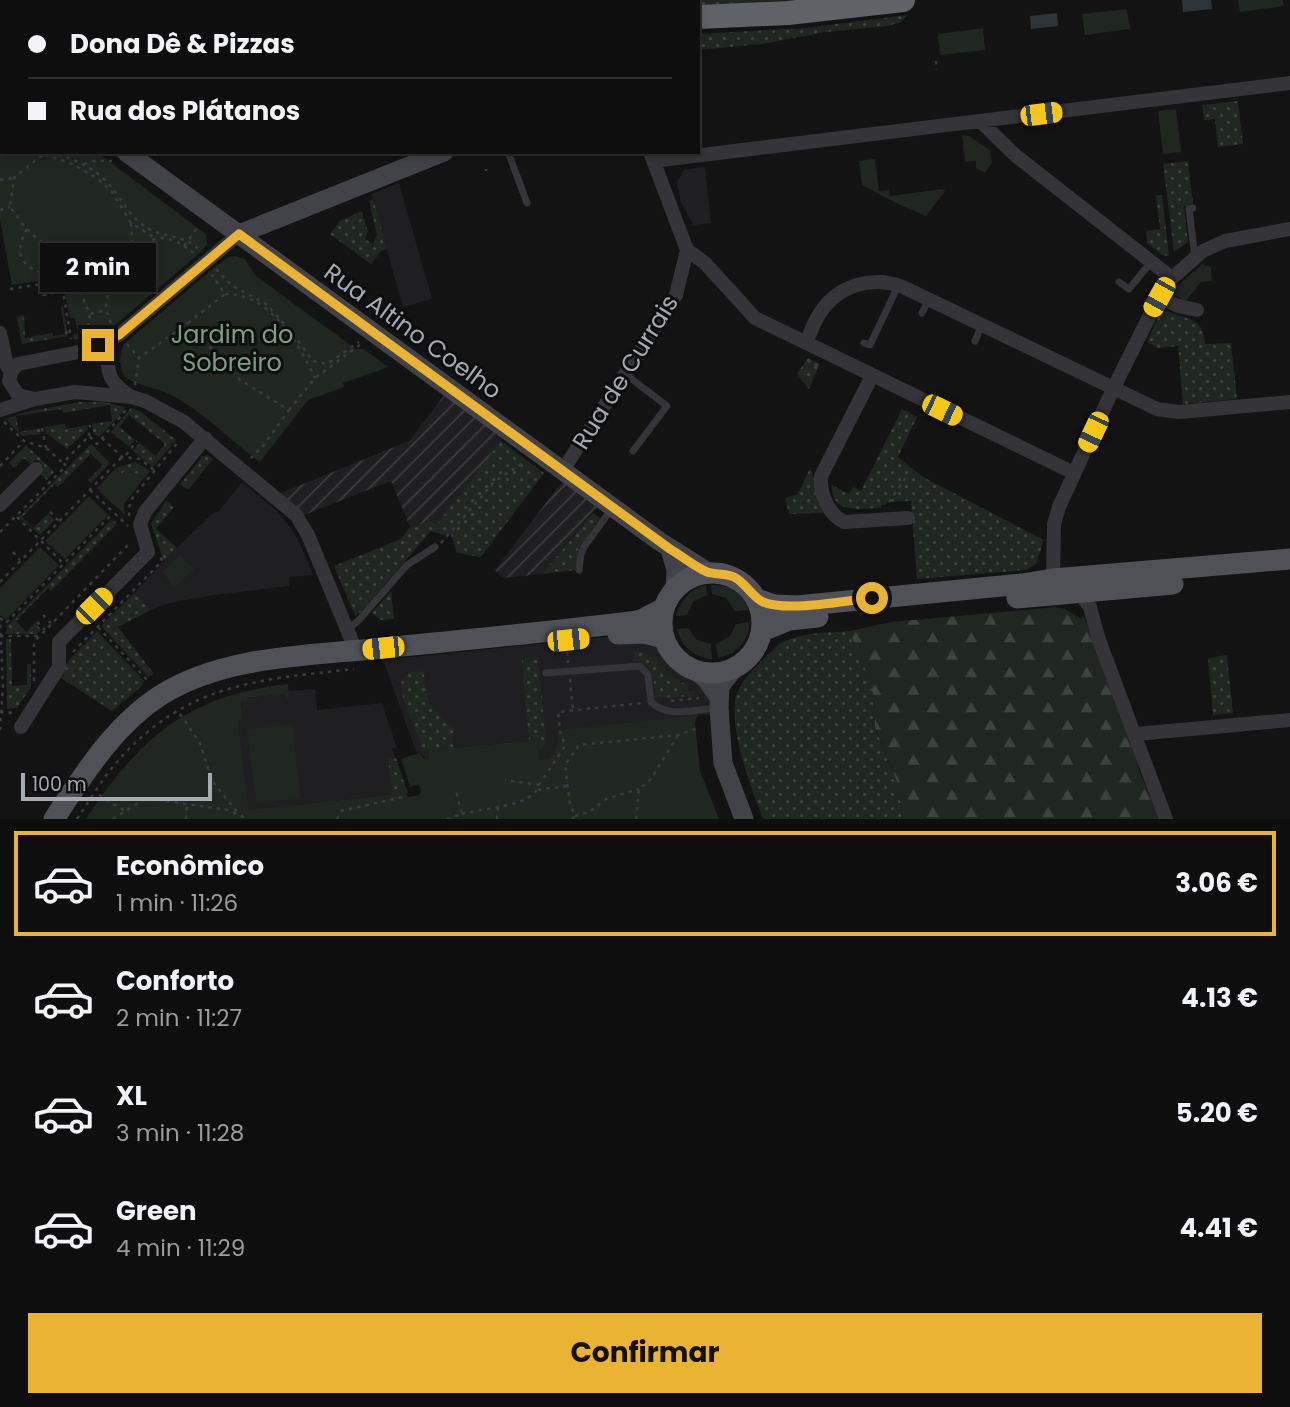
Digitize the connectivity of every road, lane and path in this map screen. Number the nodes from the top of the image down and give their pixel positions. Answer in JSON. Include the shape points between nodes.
{"nodes":[{"id":1,"x":904,"y":0,"type":"edge"},
{"id":2,"x":700,"y":17,"type":"edge"},
{"id":3,"x":936,"y":61,"type":"dead end"},
{"id":4,"x":937,"y":70,"type":"dead end"},
{"id":5,"x":1290,"y":83,"type":"edge"},
{"id":6,"x":980,"y":121,"type":"junction"},
{"id":7,"x":700,"y":151,"type":"edge"},
{"id":8,"x":56,"y":154,"type":"edge"},
{"id":9,"x":439,"y":154,"type":"edge"},
{"id":10,"x":509,"y":154,"type":"edge"},
{"id":11,"x":670,"y":154,"type":"edge"},
{"id":12,"x":42,"y":155,"type":"joint"},
{"id":13,"x":119,"y":156,"type":"edge"},
{"id":14,"x":651,"y":156,"type":"edge"},
{"id":15,"x":83,"y":164,"type":"junction"},
{"id":16,"x":78,"y":167,"type":"junction"},
{"id":17,"x":14,"y":178,"type":"junction"},
{"id":18,"x":0,"y":180,"type":"edge"},
{"id":19,"x":527,"y":203,"type":"dead end"},
{"id":20,"x":10,"y":207,"type":"junction"},
{"id":21,"x":1194,"y":208,"type":"dead end"},
{"id":22,"x":0,"y":210,"type":"edge"},
{"id":23,"x":131,"y":223,"type":"junction"},
{"id":24,"x":200,"y":225,"type":"dead end"},
{"id":25,"x":27,"y":229,"type":"junction"},
{"id":26,"x":1290,"y":229,"type":"edge"},
{"id":27,"x":239,"y":234,"type":"junction"},
{"id":28,"x":156,"y":239,"type":"junction"},
{"id":29,"x":188,"y":241,"type":"junction"},
{"id":30,"x":184,"y":246,"type":"junction"},
{"id":31,"x":133,"y":250,"type":"junction"},
{"id":32,"x":687,"y":250,"type":"junction"},
{"id":33,"x":204,"y":255,"type":"dead end"},
{"id":34,"x":198,"y":257,"type":"dead end"},
{"id":35,"x":1195,"y":257,"type":"junction"},
{"id":36,"x":1152,"y":261,"type":"junction"},
{"id":37,"x":212,"y":265,"type":"dead end"},
{"id":38,"x":84,"y":270,"type":"junction"},
{"id":39,"x":208,"y":270,"type":"dead end"},
{"id":40,"x":1172,"y":278,"type":"junction"},
{"id":41,"x":115,"y":279,"type":"junction"},
{"id":42,"x":75,"y":281,"type":"junction"},
{"id":43,"x":1119,"y":282,"type":"dead end"},
{"id":44,"x":898,"y":285,"type":"junction"},
{"id":45,"x":10,"y":289,"type":"dead end"},
{"id":46,"x":225,"y":294,"type":"junction"},
{"id":47,"x":1159,"y":297,"type":"junction"},
{"id":48,"x":929,"y":299,"type":"junction"},
{"id":49,"x":106,"y":310,"type":"junction"},
{"id":50,"x":1197,"y":310,"type":"dead end"},
{"id":51,"x":922,"y":313,"type":"dead end"},
{"id":52,"x":89,"y":314,"type":"junction"},
{"id":53,"x":188,"y":323,"type":"junction"},
{"id":54,"x":982,"y":325,"type":"junction"},
{"id":55,"x":0,"y":333,"type":"edge"},
{"id":56,"x":119,"y":334,"type":"junction"},
{"id":57,"x":381,"y":338,"type":"junction"},
{"id":58,"x":975,"y":341,"type":"dead end"},
{"id":59,"x":806,"y":343,"type":"junction"},
{"id":60,"x":864,"y":343,"type":"dead end"},
{"id":61,"x":361,"y":344,"type":"dead end"},
{"id":62,"x":88,"y":346,"type":"junction"},
{"id":63,"x":74,"y":353,"type":"junction"},
{"id":64,"x":139,"y":358,"type":"junction"},
{"id":65,"x":807,"y":360,"type":"dead end"},
{"id":66,"x":819,"y":366,"type":"dead end"},
{"id":67,"x":108,"y":367,"type":"junction"},
{"id":68,"x":625,"y":374,"type":"junction"},
{"id":69,"x":10,"y":376,"type":"junction"},
{"id":70,"x":872,"y":376,"type":"junction"},
{"id":71,"x":315,"y":378,"type":"junction"},
{"id":72,"x":1113,"y":389,"type":"junction"},
{"id":73,"x":75,"y":392,"type":"junction"},
{"id":74,"x":132,"y":397,"type":"junction"},
{"id":75,"x":35,"y":399,"type":"junction"},
{"id":76,"x":1290,"y":402,"type":"edge"},
{"id":77,"x":289,"y":410,"type":"junction"},
{"id":78,"x":1,"y":412,"type":"edge"},
{"id":79,"x":89,"y":425,"type":"dead end"},
{"id":80,"x":42,"y":428,"type":"dead end"},
{"id":81,"x":89,"y":436,"type":"junction"},
{"id":82,"x":205,"y":438,"type":"junction"},
{"id":83,"x":102,"y":439,"type":"junction"},
{"id":84,"x":137,"y":441,"type":"dead end"},
{"id":85,"x":24,"y":442,"type":"junction"},
{"id":86,"x":178,"y":442,"type":"dead end"},
{"id":87,"x":46,"y":448,"type":"junction"},
{"id":88,"x":633,"y":451,"type":"dead end"},
{"id":89,"x":0,"y":456,"type":"edge"},
{"id":90,"x":123,"y":457,"type":"junction"},
{"id":91,"x":251,"y":458,"type":"dead end"},
{"id":92,"x":5,"y":461,"type":"junction"},
{"id":93,"x":528,"y":461,"type":"dead end"},
{"id":94,"x":63,"y":463,"type":"junction"},
{"id":95,"x":0,"y":466,"type":"edge"},
{"id":96,"x":36,"y":469,"type":"dead end"},
{"id":97,"x":563,"y":470,"type":"junction"},
{"id":98,"x":155,"y":471,"type":"junction"},
{"id":99,"x":1074,"y":472,"type":"junction"},
{"id":100,"x":907,"y":476,"type":"dead end"},
{"id":101,"x":86,"y":482,"type":"dead end"},
{"id":102,"x":91,"y":489,"type":"junction"},
{"id":103,"x":889,"y":502,"type":"dead end"},
{"id":104,"x":0,"y":505,"type":"edge"},
{"id":105,"x":613,"y":507,"type":"junction"},
{"id":106,"x":50,"y":512,"type":"dead end"},
{"id":107,"x":113,"y":513,"type":"junction"},
{"id":108,"x":16,"y":516,"type":"junction"},
{"id":109,"x":908,"y":518,"type":"dead end"},
{"id":110,"x":59,"y":521,"type":"junction"},
{"id":111,"x":0,"y":532,"type":"edge"},
{"id":112,"x":134,"y":536,"type":"dead end"},
{"id":113,"x":41,"y":540,"type":"junction"},
{"id":114,"x":435,"y":547,"type":"joint"},
{"id":115,"x":670,"y":549,"type":"junction"},
{"id":116,"x":13,"y":552,"type":"dead end"},
{"id":117,"x":112,"y":552,"type":"dead end"},
{"id":118,"x":117,"y":556,"type":"junction"},
{"id":119,"x":1290,"y":559,"type":"edge"},
{"id":120,"x":21,"y":560,"type":"junction"},
{"id":121,"x":64,"y":564,"type":"junction"},
{"id":122,"x":579,"y":570,"type":"dead end"},
{"id":123,"x":708,"y":572,"type":"junction"},
{"id":124,"x":1290,"y":573,"type":"edge"},
{"id":125,"x":1053,"y":579,"type":"junction"},
{"id":126,"x":0,"y":582,"type":"edge"},
{"id":127,"x":79,"y":585,"type":"dead end"},
{"id":128,"x":675,"y":589,"type":"junction"},
{"id":129,"x":84,"y":590,"type":"junction"},
{"id":130,"x":1079,"y":592,"type":"junction"},
{"id":131,"x":757,"y":599,"type":"junction"},
{"id":132,"x":664,"y":608,"type":"junction"},
{"id":133,"x":43,"y":615,"type":"dead end"},
{"id":134,"x":0,"y":618,"type":"edge"},
{"id":135,"x":37,"y":622,"type":"dead end"},
{"id":136,"x":51,"y":624,"type":"junction"},
{"id":137,"x":98,"y":627,"type":"dead end"},
{"id":138,"x":45,"y":630,"type":"junction"},
{"id":139,"x":347,"y":630,"type":"junction"},
{"id":140,"x":762,"y":631,"type":"junction"},
{"id":141,"x":1,"y":636,"type":"edge"},
{"id":142,"x":39,"y":636,"type":"junction"},
{"id":143,"x":664,"y":638,"type":"junction"},
{"id":144,"x":567,"y":652,"type":"dead end"},
{"id":145,"x":380,"y":659,"type":"junction"},
{"id":146,"x":357,"y":660,"type":"junction"},
{"id":147,"x":1,"y":662,"type":"edge"},
{"id":148,"x":27,"y":662,"type":"dead end"},
{"id":149,"x":34,"y":662,"type":"junction"},
{"id":150,"x":736,"y":666,"type":"junction"},
{"id":151,"x":568,"y":667,"type":"dead end"},
{"id":152,"x":695,"y":670,"type":"junction"},
{"id":153,"x":546,"y":673,"type":"dead end"},
{"id":154,"x":570,"y":678,"type":"dead end"},
{"id":155,"x":151,"y":684,"type":"dead end"},
{"id":156,"x":34,"y":687,"type":"dead end"},
{"id":157,"x":670,"y":701,"type":"dead end"},
{"id":158,"x":712,"y":701,"type":"junction"},
{"id":159,"x":645,"y":703,"type":"dead end"},
{"id":160,"x":573,"y":710,"type":"junction"},
{"id":161,"x":1,"y":712,"type":"edge"},
{"id":162,"x":180,"y":714,"type":"dead end"},
{"id":163,"x":19,"y":720,"type":"joint"},
{"id":164,"x":1290,"y":720,"type":"edge"},
{"id":165,"x":698,"y":728,"type":"dead end"},
{"id":166,"x":0,"y":730,"type":"edge"},
{"id":167,"x":1136,"y":734,"type":"junction"},
{"id":168,"x":678,"y":735,"type":"junction"},
{"id":169,"x":505,"y":780,"type":"dead end"},
{"id":170,"x":567,"y":786,"type":"junction"},
{"id":171,"x":538,"y":788,"type":"junction"},
{"id":172,"x":639,"y":789,"type":"junction"},
{"id":173,"x":456,"y":791,"type":"dead end"},
{"id":174,"x":99,"y":795,"type":"dead end"},
{"id":175,"x":407,"y":796,"type":"dead end"},
{"id":176,"x":187,"y":804,"type":"junction"},
{"id":177,"x":498,"y":806,"type":"junction"},
{"id":178,"x":125,"y":811,"type":"junction"},
{"id":179,"x":462,"y":814,"type":"junction"},
{"id":180,"x":240,"y":815,"type":"junction"},
{"id":181,"x":573,"y":817,"type":"edge"},
{"id":182,"x":54,"y":819,"type":"edge"},
{"id":183,"x":68,"y":819,"type":"edge"},
{"id":184,"x":77,"y":819,"type":"edge"},
{"id":185,"x":113,"y":819,"type":"edge"},
{"id":186,"x":186,"y":819,"type":"edge"},
{"id":187,"x":248,"y":819,"type":"edge"},
{"id":188,"x":337,"y":819,"type":"edge"},
{"id":189,"x":447,"y":819,"type":"edge"},
{"id":190,"x":497,"y":819,"type":"edge"},
{"id":191,"x":636,"y":819,"type":"edge"},
{"id":192,"x":744,"y":819,"type":"edge"},
{"id":193,"x":1166,"y":819,"type":"edge"}],
"edges":[{"from":1,"to":2,"type":"highway"},
{"from":3,"to":4,"type":"path"},
{"from":5,"to":6,"type":"street"},
{"from":6,"to":7,"type":"street"},
{"from":6,"to":36,"type":"street","via":[[1016,155]]},
{"from":8,"to":15,"type":"path"},
{"from":9,"to":27,"type":"main road"},
{"from":10,"to":19,"type":"lane"},
{"from":11,"to":14,"type":"street"},
{"from":12,"to":16,"type":"path"},
{"from":12,"to":17,"type":"path"},
{"from":13,"to":15,"type":"path"},
{"from":13,"to":27,"type":"main road","name":"Rua Altino Coelho"},
{"from":14,"to":32,"type":"street"},
{"from":15,"to":16,"type":"path"},
{"from":15,"to":29,"type":"path","via":[[106,180],[138,222]]},
{"from":16,"to":23,"type":"path","via":[[105,184]]},
{"from":17,"to":18,"type":"path"},
{"from":17,"to":20,"type":"path"},
{"from":20,"to":22,"type":"path"},
{"from":20,"to":25,"type":"path"},
{"from":21,"to":35,"type":"lane","via":[[1189,209]]},
{"from":23,"to":28,"type":"path"},
{"from":23,"to":31,"type":"path"},
{"from":24,"to":29,"type":"path"},
{"from":25,"to":38,"type":"path"},
{"from":25,"to":42,"type":"path","via":[[20,253],[29,267]]},
{"from":26,"to":35,"type":"street","via":[[1225,241]]},
{"from":27,"to":56,"type":"street"},
{"from":27,"to":57,"type":"main road","name":"Rua Altino Coelho"},
{"from":28,"to":30,"type":"path"},
{"from":28,"to":31,"type":"path"},
{"from":29,"to":30,"type":"path"},
{"from":29,"to":33,"type":"path"},
{"from":30,"to":34,"type":"path"},
{"from":31,"to":41,"type":"path"},
{"from":32,"to":59,"type":"street","via":[[705,262],[755,318]]},
{"from":32,"to":68,"type":"street","name":"Rua de Currais","via":[[676,295]]},
{"from":35,"to":40,"type":"street"},
{"from":36,"to":40,"type":"street"},
{"from":36,"to":43,"type":"lane","via":[[1129,289]]},
{"from":37,"to":57,"type":"path","via":[[231,285],[266,304],[313,361],[327,364],[366,337]]},
{"from":38,"to":41,"type":"path"},
{"from":38,"to":42,"type":"path"},
{"from":39,"to":46,"type":"path"},
{"from":40,"to":47,"type":"street"},
{"from":41,"to":49,"type":"path"},
{"from":42,"to":52,"type":"path"},
{"from":44,"to":48,"type":"street"},
{"from":44,"to":59,"type":"street","via":[[876,281],[846,289],[824,307]]},
{"from":44,"to":60,"type":"lane","via":[[877,321],[870,345]]},
{"from":45,"to":63,"type":"path","via":[[41,284],[43,295],[63,291]]},
{"from":46,"to":53,"type":"path"},
{"from":46,"to":71,"type":"path","via":[[263,305],[303,352]]},
{"from":47,"to":50,"type":"street"},
{"from":47,"to":72,"type":"street"},
{"from":48,"to":51,"type":"lane"},
{"from":48,"to":54,"type":"street"},
{"from":49,"to":52,"type":"path"},
{"from":49,"to":56,"type":"path"},
{"from":52,"to":62,"type":"path"},
{"from":53,"to":64,"type":"path"},
{"from":53,"to":77,"type":"path","via":[[240,380]]},
{"from":54,"to":58,"type":"lane"},
{"from":54,"to":72,"type":"street"},
{"from":55,"to":69,"type":"street"},
{"from":56,"to":62,"type":"street"},
{"from":56,"to":64,"type":"path"},
{"from":56,"to":67,"type":"street"},
{"from":57,"to":97,"type":"main road","name":"Rua Altino Coelho"},
{"from":59,"to":70,"type":"street"},
{"from":61,"to":71,"type":"path"},
{"from":62,"to":63,"type":"street"},
{"from":62,"to":67,"type":"street"},
{"from":63,"to":69,"type":"street","via":[[21,362]]},
{"from":64,"to":74,"type":"path"},
{"from":65,"to":66,"type":"path"},
{"from":67,"to":73,"type":"street","via":[[97,385]]},
{"from":67,"to":74,"type":"street","via":[[120,390]]},
{"from":68,"to":88,"type":"lane","via":[[667,406]]},
{"from":68,"to":97,"type":"street","name":"Rua de Currais"},
{"from":69,"to":75,"type":"street","via":[[18,395]]},
{"from":69,"to":78,"type":"street"},
{"from":70,"to":99,"type":"street"},
{"from":70,"to":109,"type":"street","via":[[821,476],[823,492],[830,510],[844,522]]},
{"from":71,"to":77,"type":"path"},
{"from":72,"to":76,"type":"street","via":[[1168,412]]},
{"from":72,"to":99,"type":"street"},
{"from":73,"to":74,"type":"street"},
{"from":73,"to":75,"type":"street"},
{"from":74,"to":82,"type":"street","via":[[173,415]]},
{"from":74,"to":83,"type":"path"},
{"from":75,"to":78,"type":"street"},
{"from":77,"to":91,"type":"path"},
{"from":78,"to":85,"type":"path"},
{"from":79,"to":81,"type":"path"},
{"from":80,"to":87,"type":"path"},
{"from":81,"to":83,"type":"path","via":[[97,444]]},
{"from":81,"to":94,"type":"path"},
{"from":82,"to":139,"type":"street","via":[[296,515]]},
{"from":82,"to":163,"type":"street","via":[[145,512],[141,524],[148,552],[58,642],[59,667]]},
{"from":83,"to":90,"type":"path"},
{"from":84,"to":90,"type":"path"},
{"from":85,"to":87,"type":"path"},
{"from":85,"to":92,"type":"path"},
{"from":86,"to":98,"type":"path"},
{"from":87,"to":94,"type":"path"},
{"from":89,"to":92,"type":"path"},
{"from":90,"to":98,"type":"path","via":[[139,459]]},
{"from":90,"to":102,"type":"path"},
{"from":92,"to":95,"type":"path"},
{"from":93,"to":114,"type":"path","via":[[495,481]]},
{"from":94,"to":108,"type":"path"},
{"from":96,"to":104,"type":"street"},
{"from":97,"to":105,"type":"main road","name":"Rua Altino Coelho"},
{"from":98,"to":107,"type":"path","via":[[130,500],[133,531]]},
{"from":99,"to":125,"type":"street","via":[[1054,524]]},
{"from":100,"to":103,"type":"path"},
{"from":101,"to":102,"type":"path"},
{"from":102,"to":107,"type":"path"},
{"from":102,"to":110,"type":"path"},
{"from":105,"to":115,"type":"main road","name":"Rua Altino Coelho"},
{"from":105,"to":122,"type":"lane","via":[[584,547]]},
{"from":106,"to":110,"type":"path"},
{"from":107,"to":121,"type":"path"},
{"from":108,"to":111,"type":"path"},
{"from":108,"to":113,"type":"path"},
{"from":110,"to":113,"type":"path"},
{"from":112,"to":118,"type":"path"},
{"from":113,"to":120,"type":"path"},
{"from":113,"to":121,"type":"path"},
{"from":114,"to":139,"type":"lane","via":[[407,565]]},
{"from":115,"to":123,"type":"main road","name":"Rua Altino Coelho"},
{"from":115,"to":128,"type":"main road"},
{"from":116,"to":120,"type":"path"},
{"from":117,"to":118,"type":"path"},
{"from":118,"to":129,"type":"path"},
{"from":119,"to":125,"type":"main road"},
{"from":120,"to":126,"type":"path"},
{"from":121,"to":134,"type":"path","via":[[6,623]]},
{"from":123,"to":128,"type":"main road"},
{"from":123,"to":131,"type":"main road","via":[[736,578]]},
{"from":124,"to":130,"type":"main road"},
{"from":125,"to":130,"type":"street"},
{"from":125,"to":131,"type":"main road","via":[[797,606]]},
{"from":127,"to":129,"type":"path"},
{"from":128,"to":132,"type":"main road"},
{"from":129,"to":136,"type":"path"},
{"from":130,"to":140,"type":"main road","via":[[789,620]]},
{"from":130,"to":167,"type":"street","via":[[1090,607]]},
{"from":131,"to":140,"type":"main road"},
{"from":132,"to":143,"type":"main road"},
{"from":132,"to":146,"type":"main road","via":[[630,622]]},
{"from":133,"to":136,"type":"path"},
{"from":134,"to":141,"type":"path"},
{"from":135,"to":138,"type":"path"},
{"from":136,"to":138,"type":"path"},
{"from":137,"to":155,"type":"path"},
{"from":138,"to":142,"type":"path"},
{"from":139,"to":146,"type":"street"},
{"from":140,"to":150,"type":"main road","via":[[751,655]]},
{"from":141,"to":142,"type":"path"},
{"from":141,"to":147,"type":"path"},
{"from":142,"to":149,"type":"path","via":[[34,642]]},
{"from":143,"to":145,"type":"main road","via":[[631,633]]},
{"from":143,"to":152,"type":"main road","via":[[676,657]]},
{"from":144,"to":151,"type":"path"},
{"from":145,"to":146,"type":"street"},
{"from":145,"to":183,"type":"main road","via":[[251,674],[208,686],[170,704],[108,760]]},
{"from":146,"to":182,"type":"main road","via":[[240,665],[206,674],[161,695],[103,748]]},
{"from":146,"to":184,"type":"path","via":[[255,682],[186,705],[127,751]]},
{"from":147,"to":161,"type":"path"},
{"from":148,"to":149,"type":"path"},
{"from":149,"to":156,"type":"path"},
{"from":150,"to":152,"type":"main road","via":[[717,673]]},
{"from":150,"to":158,"type":"main road"},
{"from":152,"to":158,"type":"main road","via":[[707,680]]},
{"from":153,"to":158,"type":"lane","via":[[640,666],[648,675],[651,702],[660,710],[669,712]]},
{"from":154,"to":160,"type":"path"},
{"from":157,"to":158,"type":"path"},
{"from":158,"to":192,"type":"main road","via":[[723,763]]},
{"from":159,"to":160,"type":"path"},
{"from":160,"to":171,"type":"path","via":[[558,712],[565,746]]},
{"from":161,"to":163,"type":"path"},
{"from":161,"to":166,"type":"path"},
{"from":162,"to":180,"type":"path","via":[[200,743],[216,786]]},
{"from":164,"to":167,"type":"street"},
{"from":165,"to":168,"type":"path"},
{"from":167,"to":193,"type":"street"},
{"from":168,"to":170,"type":"path","via":[[579,745],[565,765]]},
{"from":168,"to":172,"type":"path","via":[[651,779]]},
{"from":169,"to":171,"type":"path"},
{"from":170,"to":171,"type":"path"},
{"from":170,"to":181,"type":"path"},
{"from":171,"to":177,"type":"path","via":[[528,800]]},
{"from":172,"to":181,"type":"path","via":[[606,799]]},
{"from":172,"to":191,"type":"path"},
{"from":173,"to":179,"type":"path"},
{"from":174,"to":178,"type":"path"},
{"from":175,"to":188,"type":"path","via":[[341,811]]},
{"from":176,"to":178,"type":"path","via":[[146,798]]},
{"from":176,"to":180,"type":"path"},
{"from":176,"to":186,"type":"path"},
{"from":177,"to":179,"type":"path"},
{"from":177,"to":190,"type":"path"},
{"from":178,"to":185,"type":"path"},
{"from":179,"to":189,"type":"path"},
{"from":180,"to":187,"type":"path"}]}
